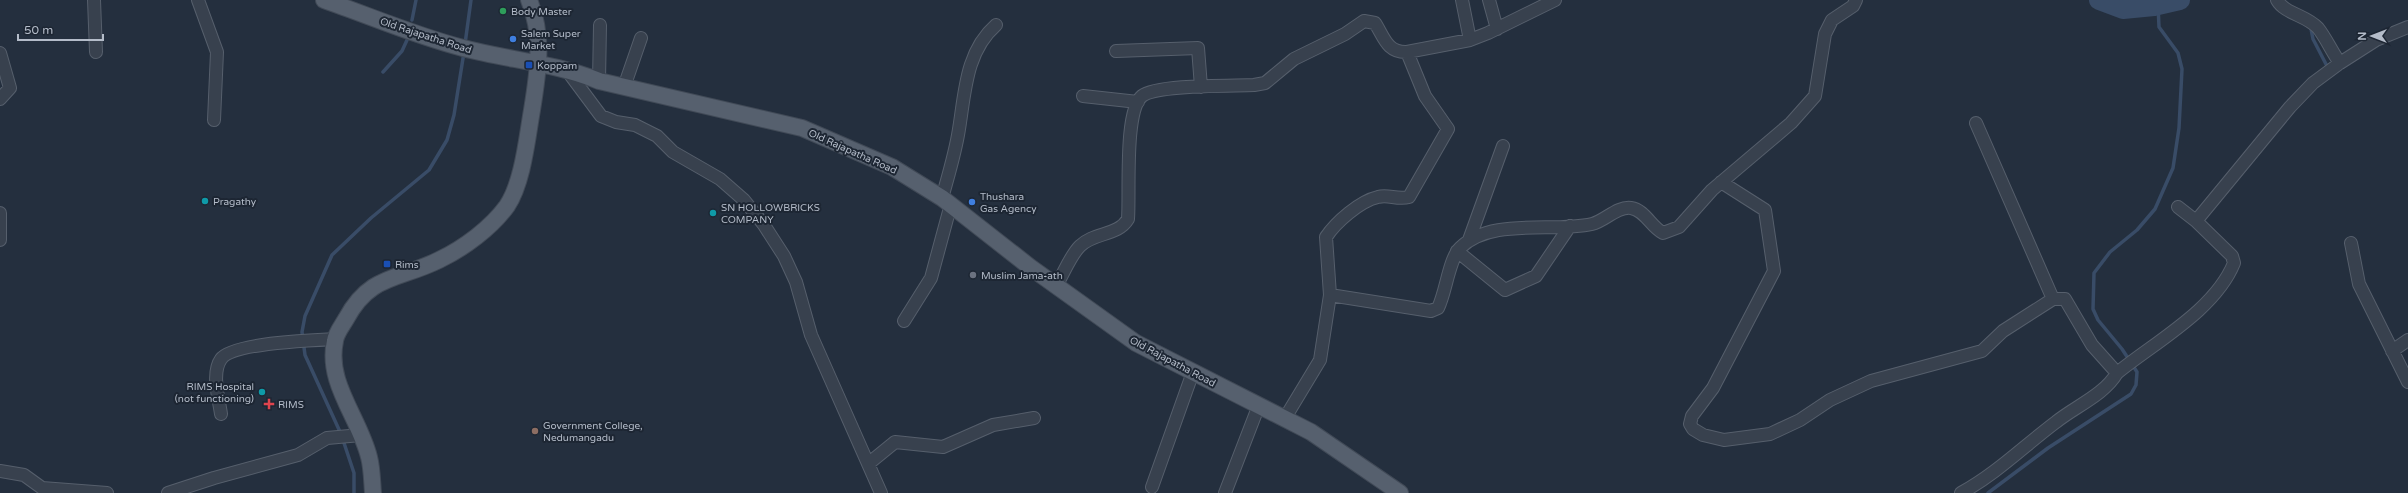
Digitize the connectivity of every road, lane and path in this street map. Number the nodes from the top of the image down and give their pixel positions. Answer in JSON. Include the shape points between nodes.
{"nodes":[{"id":1,"x":94,"y":0,"type":"edge"},
{"id":2,"x":198,"y":0,"type":"edge"},
{"id":3,"x":324,"y":0,"type":"edge"},
{"id":4,"x":529,"y":0,"type":"edge"},
{"id":5,"x":1462,"y":0,"type":"edge"},
{"id":6,"x":1489,"y":0,"type":"edge"},
{"id":7,"x":1555,"y":0,"type":"edge"},
{"id":8,"x":1856,"y":0,"type":"edge"},
{"id":9,"x":2279,"y":2,"type":"edge"},
{"id":10,"x":600,"y":25,"type":"dead end"},
{"id":11,"x":996,"y":26,"type":"dead end"},
{"id":12,"x":2408,"y":27,"type":"edge"},
{"id":13,"x":1497,"y":29,"type":"junction"},
{"id":14,"x":641,"y":38,"type":"dead end"},
{"id":15,"x":1470,"y":40,"type":"junction"},
{"id":16,"x":1116,"y":51,"type":"dead end"},
{"id":17,"x":0,"y":52,"type":"edge"},
{"id":18,"x":96,"y":52,"type":"dead end"},
{"id":19,"x":1407,"y":52,"type":"junction"},
{"id":20,"x":539,"y":63,"type":"junction"},
{"id":21,"x":2340,"y":63,"type":"junction"},
{"id":22,"x":566,"y":69,"type":"junction"},
{"id":23,"x":599,"y":82,"type":"junction"},
{"id":24,"x":624,"y":87,"type":"junction"},
{"id":25,"x":1201,"y":87,"type":"junction"},
{"id":26,"x":1083,"y":96,"type":"dead end"},
{"id":27,"x":0,"y":99,"type":"edge"},
{"id":28,"x":1138,"y":102,"type":"junction"},
{"id":29,"x":214,"y":120,"type":"dead end"},
{"id":30,"x":1976,"y":123,"type":"dead end"},
{"id":31,"x":1503,"y":146,"type":"dead end"},
{"id":32,"x":1721,"y":182,"type":"junction"},
{"id":33,"x":946,"y":201,"type":"junction"},
{"id":34,"x":2178,"y":208,"type":"dead end"},
{"id":35,"x":0,"y":213,"type":"edge"},
{"id":36,"x":2196,"y":221,"type":"junction"},
{"id":37,"x":1570,"y":226,"type":"junction"},
{"id":38,"x":0,"y":240,"type":"edge"},
{"id":39,"x":1469,"y":240,"type":"junction"},
{"id":40,"x":2351,"y":243,"type":"dead end"},
{"id":41,"x":1457,"y":251,"type":"junction"},
{"id":42,"x":1057,"y":284,"type":"junction"},
{"id":43,"x":1330,"y":295,"type":"junction"},
{"id":44,"x":2053,"y":299,"type":"junction"},
{"id":45,"x":904,"y":321,"type":"dead end"},
{"id":46,"x":335,"y":339,"type":"junction"},
{"id":47,"x":2408,"y":340,"type":"edge"},
{"id":48,"x":2392,"y":351,"type":"junction"},
{"id":49,"x":2124,"y":367,"type":"junction"},
{"id":50,"x":1193,"y":372,"type":"junction"},
{"id":51,"x":2408,"y":382,"type":"edge"},
{"id":52,"x":1259,"y":405,"type":"junction"},
{"id":53,"x":221,"y":414,"type":"dead end"},
{"id":54,"x":1034,"y":418,"type":"dead end"},
{"id":55,"x":1285,"y":418,"type":"junction"},
{"id":56,"x":361,"y":435,"type":"junction"},
{"id":57,"x":868,"y":464,"type":"junction"},
{"id":58,"x":0,"y":471,"type":"edge"},
{"id":59,"x":1152,"y":487,"type":"dead end"},
{"id":60,"x":1392,"y":491,"type":"edge"},
{"id":61,"x":107,"y":493,"type":"edge"},
{"id":62,"x":168,"y":493,"type":"edge"},
{"id":63,"x":373,"y":493,"type":"edge"},
{"id":64,"x":881,"y":493,"type":"edge"},
{"id":65,"x":1224,"y":493,"type":"edge"},
{"id":66,"x":1961,"y":493,"type":"edge"}],
"edges":[{"from":1,"to":18,"type":"street"},
{"from":2,"to":29,"type":"street","via":[[217,52]]},
{"from":3,"to":20,"type":"main road","name":"Old Rajapatha Road","via":[[454,46]]},
{"from":4,"to":20,"type":"main road","via":[[535,14]]},
{"from":5,"to":15,"type":"street"},
{"from":6,"to":13,"type":"street"},
{"from":7,"to":13,"type":"street"},
{"from":8,"to":32,"type":"street","via":[[1853,6],[1832,20],[1825,34],[1815,96],[1791,123]]},
{"from":9,"to":21,"type":"street","via":[[2318,29]]},
{"from":10,"to":23,"type":"street"},
{"from":11,"to":33,"type":"street","via":[[981,40],[966,78]]},
{"from":12,"to":21,"type":"street","via":[[2376,40]]},
{"from":13,"to":15,"type":"street"},
{"from":14,"to":24,"type":"street"},
{"from":15,"to":19,"type":"street"},
{"from":16,"to":25,"type":"street","via":[[1198,48]]},
{"from":17,"to":27,"type":"street","via":[[10,88]]},
{"from":19,"to":25,"type":"street","via":[[1400,53],[1388,47],[1375,23],[1364,21],[1345,34],[1294,59],[1265,83]]},
{"from":19,"to":43,"type":"street","via":[[1425,96],[1448,129],[1409,197],[1399,200],[1379,196],[1359,207],[1330,231],[1326,237]]},
{"from":20,"to":22,"type":"main road","name":"Old Rajapatha Road"},
{"from":20,"to":46,"type":"main road","via":[[522,167],[508,205],[486,229],[439,260],[382,280],[354,304]]},
{"from":21,"to":36,"type":"street","via":[[2313,83],[2290,107]]},
{"from":22,"to":23,"type":"main road","name":"Old Rajapatha Road"},
{"from":22,"to":57,"type":"street","via":[[601,116],[635,125],[657,136],[673,152],[720,179],[744,200],[764,225],[784,256],[796,282],[811,335]]},
{"from":23,"to":24,"type":"main road","name":"Old Rajapatha Road"},
{"from":24,"to":33,"type":"main road","name":"Old Rajapatha Road","via":[[802,128],[892,167]]},
{"from":25,"to":28,"type":"street","via":[[1149,92],[1141,96]]},
{"from":26,"to":28,"type":"street"},
{"from":28,"to":42,"type":"street","via":[[1131,124],[1128,219],[1121,229],[1093,237],[1080,246]]},
{"from":30,"to":44,"type":"street"},
{"from":31,"to":39,"type":"street"},
{"from":32,"to":37,"type":"street","via":[[1679,227],[1672,231],[1663,233],[1656,229],[1647,217],[1636,209],[1629,208],[1591,224]]},
{"from":32,"to":44,"type":"street","via":[[1765,210],[1774,271],[1713,388],[1692,416],[1690,424],[1703,435],[1724,440],[1770,434],[1800,420],[1830,400],[1871,381],[1982,351],[2003,331]]},
{"from":33,"to":42,"type":"main road","name":"Old Rajapatha Road","via":[[1030,267]]},
{"from":33,"to":45,"type":"street","via":[[931,278]]},
{"from":34,"to":36,"type":"street"},
{"from":35,"to":38,"type":"street"},
{"from":36,"to":49,"type":"street","via":[[2232,256],[2232,270],[2191,316]]},
{"from":37,"to":39,"type":"street","via":[[1506,229]]},
{"from":37,"to":41,"type":"street","via":[[1536,276],[1504,290]]},
{"from":39,"to":41,"type":"street"},
{"from":40,"to":48,"type":"street","via":[[2359,284]]},
{"from":41,"to":43,"type":"street","via":[[1444,295],[1436,310],[1417,310]]},
{"from":42,"to":50,"type":"main road","name":"Old Rajapatha Road","via":[[1136,343]]},
{"from":43,"to":55,"type":"street","via":[[1320,360]]},
{"from":44,"to":49,"type":"street","via":[[2065,299],[2092,345]]},
{"from":46,"to":53,"type":"street","via":[[289,342],[234,351],[221,359],[217,370]]},
{"from":46,"to":56,"type":"main road","via":[[332,364],[342,394]]},
{"from":47,"to":48,"type":"street"},
{"from":48,"to":51,"type":"street"},
{"from":49,"to":66,"type":"street","via":[[2110,385]]},
{"from":50,"to":52,"type":"main road","name":"Old Rajapatha Road"},
{"from":50,"to":59,"type":"street"},
{"from":52,"to":55,"type":"main road","name":"Old Rajapatha Road"},
{"from":52,"to":65,"type":"street"},
{"from":54,"to":57,"type":"street","via":[[993,425],[943,447],[895,442]]},
{"from":55,"to":60,"type":"main road","name":"Old Rajapatha Road","via":[[1311,432]]},
{"from":56,"to":62,"type":"street","via":[[327,438],[298,455]]},
{"from":56,"to":63,"type":"main road","via":[[369,457]]},
{"from":57,"to":64,"type":"street"},
{"from":58,"to":61,"type":"street","via":[[24,475],[42,488]]}]}
